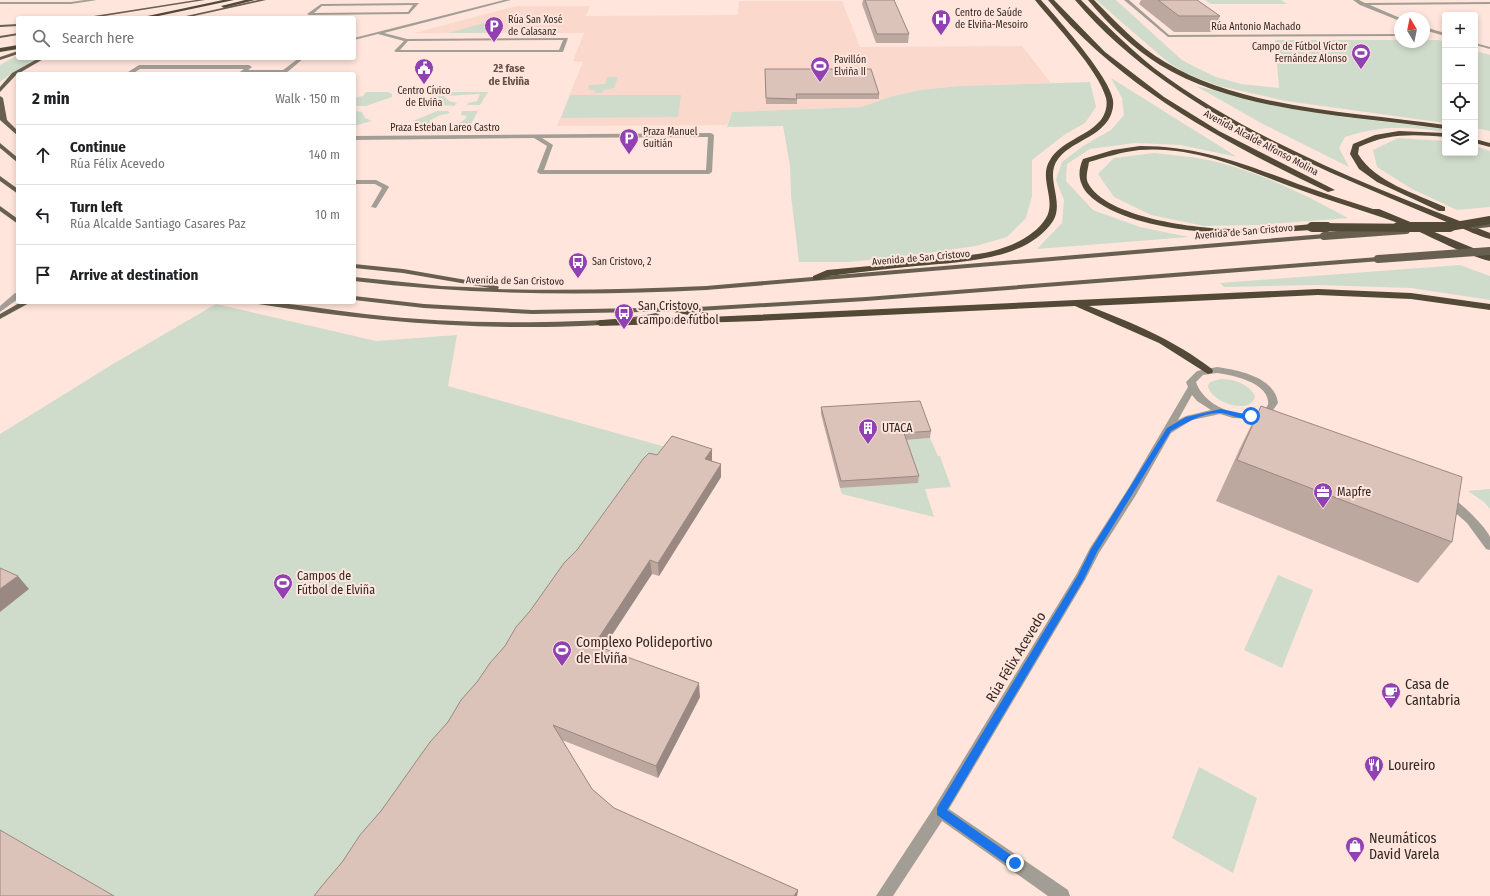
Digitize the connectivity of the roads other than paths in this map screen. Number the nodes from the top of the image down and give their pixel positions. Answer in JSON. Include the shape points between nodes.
{"nodes":[{"id":1,"x":95,"y":0,"type":"edge"},
{"id":2,"x":203,"y":0,"type":"edge"},
{"id":3,"x":231,"y":0,"type":"edge"},
{"id":4,"x":252,"y":0,"type":"edge"},
{"id":5,"x":264,"y":0,"type":"edge"},
{"id":6,"x":509,"y":0,"type":"edge"},
{"id":7,"x":1038,"y":0,"type":"edge"},
{"id":8,"x":1045,"y":0,"type":"edge"},
{"id":9,"x":1051,"y":0,"type":"edge"},
{"id":10,"x":1078,"y":0,"type":"edge"},
{"id":11,"x":1084,"y":0,"type":"edge"},
{"id":12,"x":1091,"y":0,"type":"edge"},
{"id":13,"x":1126,"y":0,"type":"edge"},
{"id":14,"x":1355,"y":0,"type":"edge"},
{"id":15,"x":191,"y":2,"type":"junction"},
{"id":16,"x":0,"y":3,"type":"edge"},
{"id":17,"x":1490,"y":3,"type":"edge"},
{"id":18,"x":1362,"y":4,"type":"junction"},
{"id":19,"x":1086,"y":8,"type":"junction"},
{"id":20,"x":1060,"y":9,"type":"junction"},
{"id":21,"x":207,"y":12,"type":"junction"},
{"id":22,"x":413,"y":15,"type":"junction"},
{"id":23,"x":96,"y":16,"type":"edge"},
{"id":24,"x":121,"y":16,"type":"edge"},
{"id":25,"x":151,"y":16,"type":"edge"},
{"id":26,"x":174,"y":16,"type":"edge"},
{"id":27,"x":189,"y":16,"type":"edge"},
{"id":28,"x":192,"y":16,"type":"edge"},
{"id":29,"x":1394,"y":17,"type":"edge"},
{"id":30,"x":1071,"y":20,"type":"junction"},
{"id":31,"x":1098,"y":20,"type":"junction"},
{"id":32,"x":426,"y":21,"type":"junction"},
{"id":33,"x":16,"y":25,"type":"edge"},
{"id":34,"x":0,"y":26,"type":"edge"},
{"id":35,"x":1430,"y":30,"type":"edge"},
{"id":36,"x":378,"y":33,"type":"junction"},
{"id":37,"x":16,"y":34,"type":"edge"},
{"id":38,"x":1442,"y":34,"type":"edge"},
{"id":39,"x":1394,"y":35,"type":"edge"},
{"id":40,"x":1430,"y":35,"type":"edge"},
{"id":41,"x":1442,"y":35,"type":"edge"},
{"id":42,"x":0,"y":37,"type":"edge"},
{"id":43,"x":1069,"y":37,"type":"junction"},
{"id":44,"x":1129,"y":37,"type":"junction"},
{"id":45,"x":356,"y":38,"type":"edge"},
{"id":46,"x":407,"y":40,"type":"junction"},
{"id":47,"x":16,"y":42,"type":"edge"},
{"id":48,"x":0,"y":45,"type":"edge"},
{"id":49,"x":1478,"y":45,"type":"edge"},
{"id":50,"x":16,"y":47,"type":"edge"},
{"id":51,"x":1490,"y":48,"type":"edge"},
{"id":52,"x":0,"y":50,"type":"edge"},
{"id":53,"x":16,"y":53,"type":"edge"},
{"id":54,"x":0,"y":59,"type":"edge"},
{"id":55,"x":39,"y":60,"type":"edge"},
{"id":56,"x":300,"y":60,"type":"edge"},
{"id":57,"x":18,"y":72,"type":"edge"},
{"id":58,"x":131,"y":72,"type":"edge"},
{"id":59,"x":243,"y":72,"type":"edge"},
{"id":60,"x":285,"y":72,"type":"edge"},
{"id":61,"x":16,"y":73,"type":"edge"},
{"id":62,"x":0,"y":90,"type":"edge"},
{"id":63,"x":0,"y":98,"type":"edge"},
{"id":64,"x":2,"y":119,"type":"edge"},
{"id":65,"x":1442,"y":127,"type":"edge"},
{"id":66,"x":16,"y":132,"type":"edge"},
{"id":67,"x":1442,"y":135,"type":"edge"},
{"id":68,"x":535,"y":136,"type":"junction"},
{"id":69,"x":570,"y":136,"type":"junction"},
{"id":70,"x":356,"y":138,"type":"edge"},
{"id":71,"x":1478,"y":142,"type":"edge"},
{"id":72,"x":0,"y":145,"type":"edge"},
{"id":73,"x":550,"y":145,"type":"junction"},
{"id":74,"x":1490,"y":145,"type":"edge"},
{"id":75,"x":16,"y":159,"type":"edge"},
{"id":76,"x":0,"y":178,"type":"edge"},
{"id":77,"x":356,"y":182,"type":"edge"},
{"id":78,"x":16,"y":190,"type":"edge"},
{"id":79,"x":374,"y":207,"type":"dead end"},
{"id":80,"x":0,"y":208,"type":"edge"},
{"id":81,"x":1383,"y":215,"type":"junction"},
{"id":82,"x":16,"y":220,"type":"edge"},
{"id":83,"x":1490,"y":220,"type":"edge"},
{"id":84,"x":1490,"y":226,"type":"edge"},
{"id":85,"x":1443,"y":228,"type":"junction"},
{"id":86,"x":1490,"y":236,"type":"edge"},
{"id":87,"x":1490,"y":251,"type":"edge"},
{"id":88,"x":1490,"y":258,"type":"edge"},
{"id":89,"x":356,"y":266,"type":"edge"},
{"id":90,"x":816,"y":278,"type":"junction"},
{"id":91,"x":356,"y":279,"type":"edge"},
{"id":92,"x":16,"y":292,"type":"edge"},
{"id":93,"x":537,"y":294,"type":"junction"},
{"id":94,"x":16,"y":298,"type":"edge"},
{"id":95,"x":356,"y":298,"type":"edge"},
{"id":96,"x":0,"y":302,"type":"edge"},
{"id":97,"x":1074,"y":303,"type":"junction"},
{"id":98,"x":23,"y":304,"type":"edge"},
{"id":99,"x":271,"y":304,"type":"edge"},
{"id":100,"x":1490,"y":307,"type":"edge"},
{"id":101,"x":0,"y":310,"type":"edge"},
{"id":102,"x":677,"y":310,"type":"junction"},
{"id":103,"x":0,"y":317,"type":"edge"},
{"id":104,"x":759,"y":318,"type":"junction"},
{"id":105,"x":600,"y":323,"type":"junction"},
{"id":106,"x":1208,"y":371,"type":"junction"},
{"id":107,"x":1192,"y":388,"type":"junction"},
{"id":108,"x":1221,"y":411,"type":"junction"},
{"id":109,"x":1251,"y":416,"type":"junction"},
{"id":110,"x":1278,"y":427,"type":"edge"},
{"id":111,"x":1169,"y":430,"type":"junction"},
{"id":112,"x":1438,"y":493,"type":"edge"},
{"id":113,"x":1490,"y":546,"type":"edge"},
{"id":114,"x":940,"y":811,"type":"junction"},
{"id":115,"x":884,"y":896,"type":"edge"},
{"id":116,"x":1062,"y":896,"type":"edge"}],
"edges":[{"from":1,"to":16,"type":"street","via":[[71,3]]},
{"from":2,"to":15,"type":"main road"},
{"from":3,"to":25,"type":"highway"},
{"from":4,"to":26,"type":"highway"},
{"from":5,"to":21,"type":"main road"},
{"from":6,"to":32,"type":"street"},
{"from":7,"to":43,"type":"highway"},
{"from":8,"to":20,"type":"highway"},
{"from":9,"to":20,"type":"highway","name":"Avenida Alcalde Alfonso Molina"},
{"from":10,"to":19,"type":"highway","name":"Avenida Alcalde Alfonso Molina"},
{"from":11,"to":19,"type":"highway"},
{"from":12,"to":44,"type":"highway"},
{"from":13,"to":39,"type":"street","name":"Rúa Antonio Machado","via":[[1168,36]]},
{"from":14,"to":18,"type":"street"},
{"from":15,"to":23,"type":"main road"},
{"from":15,"to":24,"type":"main road"},
{"from":17,"to":18,"type":"street"},
{"from":18,"to":29,"type":"street"},
{"from":19,"to":31,"type":"highway","name":"Avenida Alcalde Alfonso Molina"},
{"from":20,"to":30,"type":"highway","name":"Avenida Alcalde Alfonso Molina"},
{"from":21,"to":27,"type":"main road"},
{"from":21,"to":28,"type":"main road"},
{"from":22,"to":22,"type":"street","via":[[417,4],[321,5],[309,14]]},
{"from":22,"to":32,"type":"street"},
{"from":30,"to":43,"type":"highway"},
{"from":30,"to":81,"type":"highway","name":"Avenida Alcalde Alfonso Molina","via":[[1125,72],[1189,116],[1269,160]]},
{"from":31,"to":44,"type":"highway"},
{"from":31,"to":86,"type":"highway","name":"Avenida Alcalde Alfonso Molina","via":[[1137,57],[1162,76],[1249,129],[1340,173]]},
{"from":32,"to":36,"type":"street"},
{"from":33,"to":34,"type":"main road"},
{"from":35,"to":38,"type":"street"},
{"from":36,"to":45,"type":"street"},
{"from":36,"to":46,"type":"street"},
{"from":37,"to":42,"type":"main road"},
{"from":40,"to":41,"type":"street"},
{"from":43,"to":90,"type":"highway","via":[[1109,97],[1109,111],[1103,123],[1062,150],[1052,161],[1049,177],[1054,198],[1050,219],[1033,237],[988,254],[827,273]]},
{"from":44,"to":65,"type":"highway","via":[[1162,63],[1186,76],[1240,95]]},
{"from":46,"to":46,"type":"street","via":[[396,51],[561,51],[566,40]]},
{"from":47,"to":48,"type":"highway"},
{"from":49,"to":51,"type":"street"},
{"from":50,"to":52,"type":"highway"},
{"from":53,"to":54,"type":"main road"},
{"from":55,"to":57,"type":"main road"},
{"from":56,"to":60,"type":"street"},
{"from":58,"to":59,"type":"street","via":[[139,67],[249,67]]},
{"from":61,"to":62,"type":"main road"},
{"from":63,"to":64,"type":"main road"},
{"from":64,"to":66,"type":"main road"},
{"from":67,"to":84,"type":"highway","via":[[1389,133],[1365,140],[1356,146],[1354,154],[1362,167],[1380,180],[1444,210]]},
{"from":68,"to":69,"type":"street"},
{"from":68,"to":70,"type":"street","name":"Praza Esteban Lareo Castro"},
{"from":68,"to":73,"type":"street"},
{"from":69,"to":73,"type":"street"},
{"from":69,"to":73,"type":"street","via":[[711,135],[709,172],[540,172]]},
{"from":71,"to":74,"type":"highway"},
{"from":72,"to":75,"type":"main road"},
{"from":76,"to":78,"type":"main road"},
{"from":77,"to":79,"type":"street","via":[[376,182],[386,187]]},
{"from":80,"to":82,"type":"main road"},
{"from":81,"to":85,"type":"highway","bridge":true,"via":[[1249,167],[1182,149],[1123,149],[1086,161],[1083,171],[1084,184],[1098,199],[1119,211],[1179,228],[1232,232],[1312,227]]},
{"from":81,"to":88,"type":"highway","name":"Avenida Alcalde Alfonso Molina"},
{"from":83,"to":85,"type":"highway","bridge":true},
{"from":84,"to":85,"type":"main road","name":"Avenida de San Cristovo","bridge":true},
{"from":85,"to":90,"type":"main road","name":"Avenida de San Cristovo","bridge":true},
{"from":87,"to":102,"type":"main road","bridge":true,"via":[[866,299]]},
{"from":89,"to":93,"type":"main road","via":[[403,271]]},
{"from":90,"to":93,"type":"main road","name":"Avenida de San Cristovo","via":[[706,288]]},
{"from":91,"to":93,"type":"main road","name":"Avenida de San Cristovo","via":[[452,290]]},
{"from":92,"to":96,"type":"street"},
{"from":94,"to":101,"type":"street"},
{"from":95,"to":102,"type":"main road","via":[[424,306],[532,312]]},
{"from":97,"to":100,"type":"highway","via":[[1318,292],[1411,296]]},
{"from":97,"to":104,"type":"highway"},
{"from":97,"to":106,"type":"highway","via":[[1152,335],[1192,358]]},
{"from":98,"to":103,"type":"main road"},
{"from":99,"to":105,"type":"main road","via":[[415,322],[468,325]]},
{"from":102,"to":104,"type":"highway","via":[[706,316]]},
{"from":102,"to":105,"type":"main road","via":[[648,317]]},
{"from":104,"to":105,"type":"highway"},
{"from":106,"to":107,"type":"street","name":"Rúa Félix Acevedo","via":[[1194,377],[1191,382]]},
{"from":106,"to":109,"type":"street","name":"Rúa Félix Acevedo","via":[[1238,374],[1259,383],[1272,396],[1273,411]]},
{"from":107,"to":108,"type":"street","name":"Rúa Félix Acevedo","via":[[1202,401]]},
{"from":107,"to":111,"type":"street","name":"Rúa Félix Acevedo"},
{"from":108,"to":109,"type":"street","name":"Rúa Félix Acevedo"},
{"from":108,"to":111,"type":"street","name":"Rúa Félix Acevedo","via":[[1189,418]]},
{"from":109,"to":110,"type":"street"},
{"from":111,"to":114,"type":"street","name":"Rúa Félix Acevedo"},
{"from":112,"to":113,"type":"street","via":[[1466,515],[1481,531]]},
{"from":114,"to":115,"type":"street","name":"Rúa Félix Acevedo"},
{"from":114,"to":116,"type":"street"}]}
